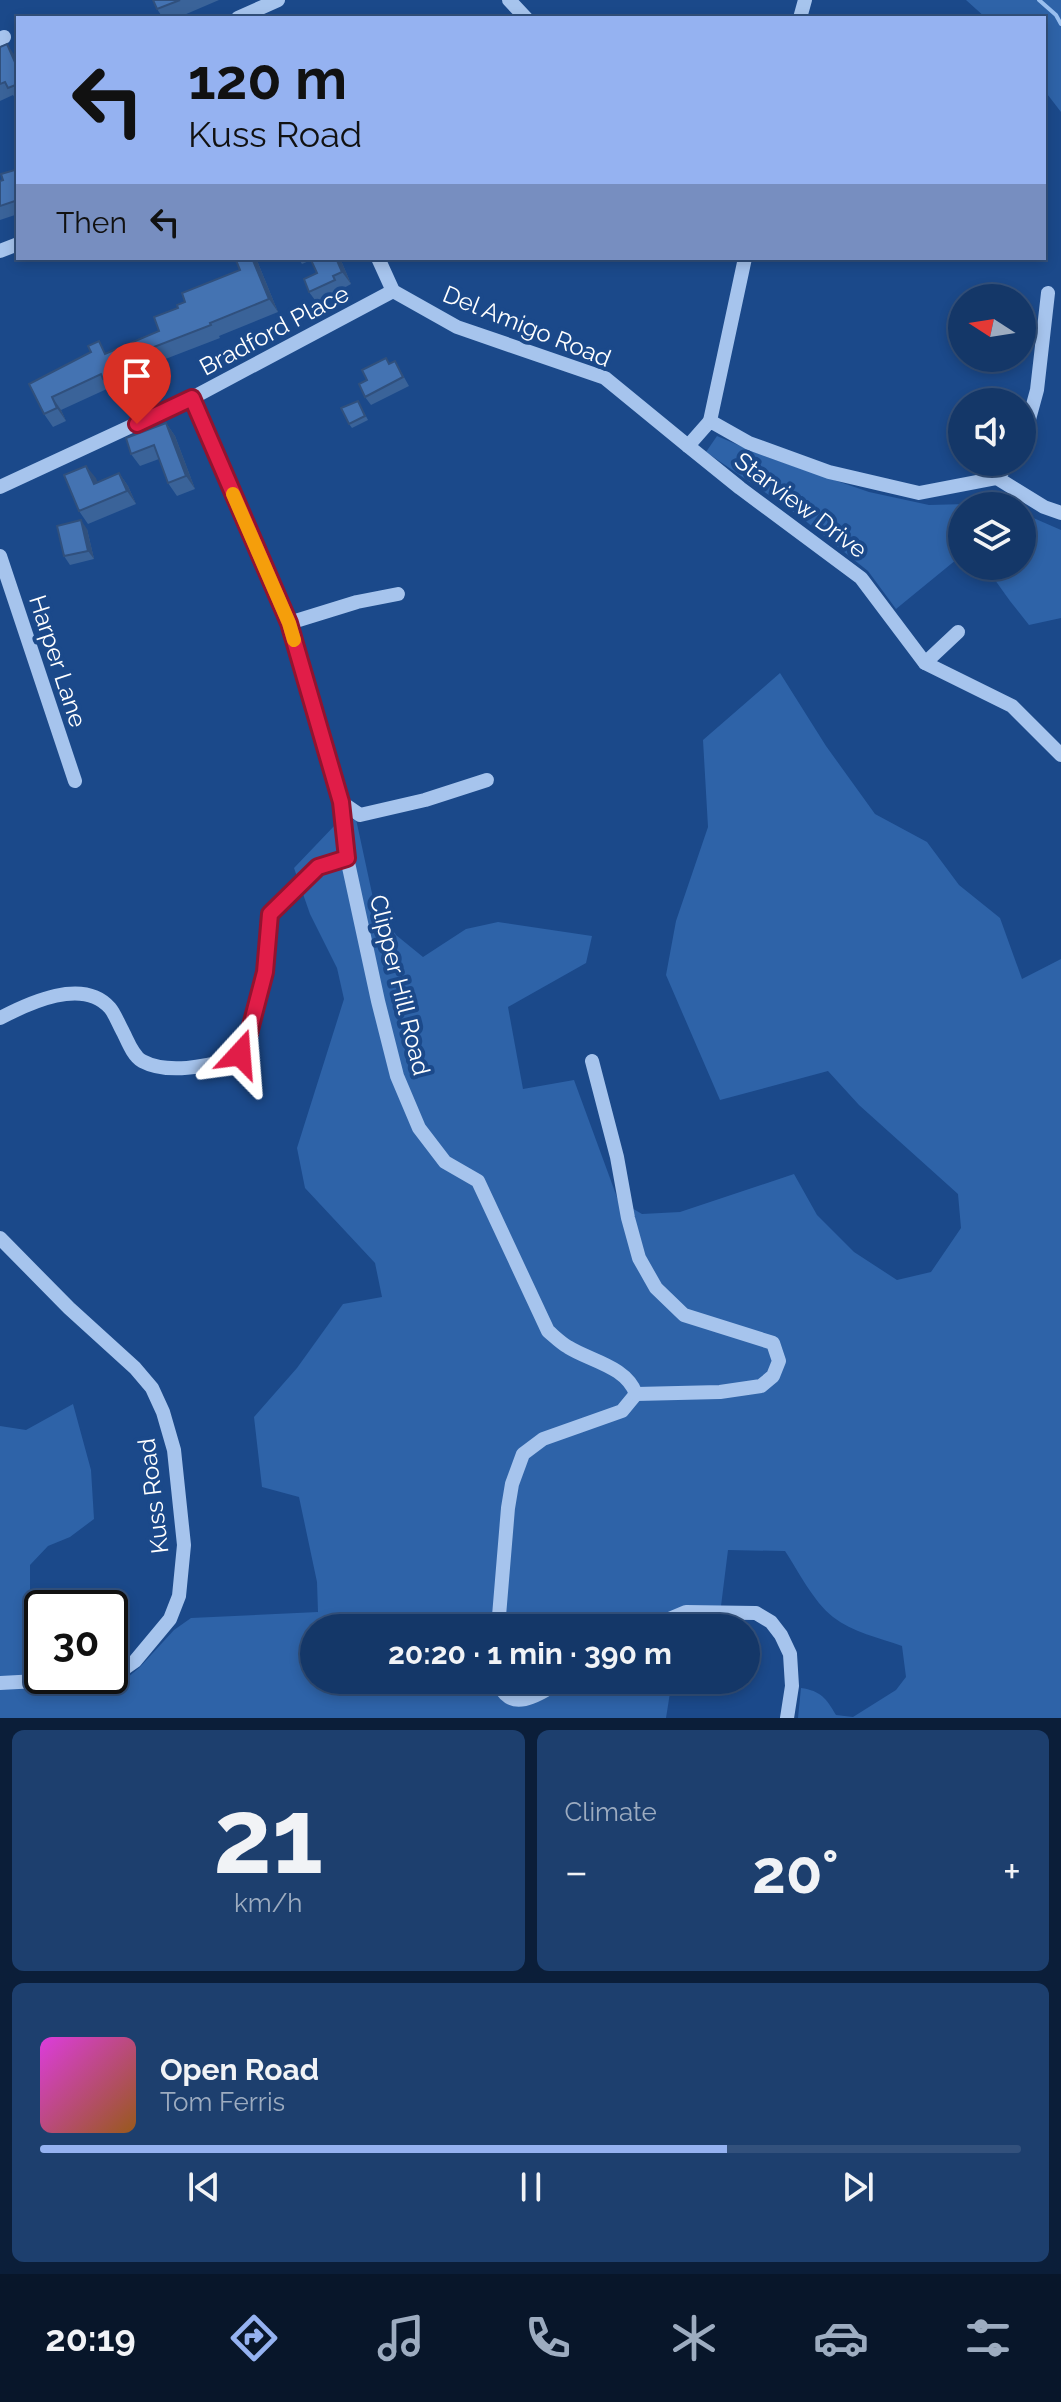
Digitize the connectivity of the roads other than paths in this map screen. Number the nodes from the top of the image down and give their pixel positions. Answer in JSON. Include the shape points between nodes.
{"nodes":[{"id":1,"x":268,"y":6,"type":"edge"},
{"id":2,"x":243,"y":16,"type":"edge"},
{"id":3,"x":379,"y":260,"type":"edge"},
{"id":4,"x":745,"y":260,"type":"edge"},
{"id":5,"x":393,"y":291,"type":"junction"},
{"id":6,"x":1048,"y":293,"type":"dead end"},
{"id":7,"x":1036,"y":394,"type":"edge"},
{"id":8,"x":192,"y":398,"type":"junction"},
{"id":9,"x":710,"y":421,"type":"junction"},
{"id":10,"x":688,"y":446,"type":"junction"},
{"id":11,"x":997,"y":478,"type":"joint"},
{"id":12,"x":0,"y":487,"type":"edge"},
{"id":13,"x":1061,"y":513,"type":"edge"},
{"id":14,"x":0,"y":556,"type":"edge"},
{"id":15,"x":398,"y":594,"type":"dead end"},
{"id":16,"x":289,"y":623,"type":"junction"},
{"id":17,"x":958,"y":632,"type":"dead end"},
{"id":18,"x":925,"y":663,"type":"junction"},
{"id":19,"x":1061,"y":755,"type":"edge"},
{"id":20,"x":487,"y":780,"type":"dead end"},
{"id":21,"x":75,"y":781,"type":"dead end"},
{"id":22,"x":341,"y":802,"type":"junction"},
{"id":23,"x":347,"y":858,"type":"junction"},
{"id":24,"x":0,"y":1018,"type":"edge"},
{"id":25,"x":592,"y":1061,"type":"dead end"},
{"id":26,"x":0,"y":1238,"type":"edge"},
{"id":27,"x":636,"y":1394,"type":"junction"},
{"id":28,"x":499,"y":1614,"type":"edge"},
{"id":29,"x":681,"y":1614,"type":"edge"},
{"id":30,"x":758,"y":1614,"type":"edge"},
{"id":31,"x":760,"y":1615,"type":"edge"},
{"id":32,"x":0,"y":1683,"type":"edge"},
{"id":33,"x":505,"y":1694,"type":"edge"},
{"id":34,"x":537,"y":1694,"type":"edge"},
{"id":35,"x":787,"y":1718,"type":"edge"}],
"edges":[{"from":1,"to":2,"type":"street"},
{"from":3,"to":5,"type":"street"},
{"from":4,"to":9,"type":"street"},
{"from":5,"to":8,"type":"street","name":"Bradford Place"},
{"from":5,"to":10,"type":"street","name":"Del Amigo Road","via":[[457,327],[605,378]]},
{"from":6,"to":7,"type":"street"},
{"from":8,"to":12,"type":"street","name":"Bradford Place"},
{"from":8,"to":16,"type":"street"},
{"from":9,"to":10,"type":"street"},
{"from":9,"to":11,"type":"street","via":[[749,443],[829,472],[919,493]]},
{"from":10,"to":18,"type":"street","name":"Starview Drive","via":[[861,578]]},
{"from":11,"to":13,"type":"street"},
{"from":14,"to":21,"type":"street","name":"Harper Lane"},
{"from":15,"to":16,"type":"street"},
{"from":16,"to":22,"type":"street"},
{"from":17,"to":18,"type":"street"},
{"from":18,"to":19,"type":"street","name":"Starview Drive","via":[[1012,706]]},
{"from":20,"to":22,"type":"street","via":[[360,815]]},
{"from":22,"to":23,"type":"street"},
{"from":23,"to":24,"type":"street","via":[[318,867],[270,914],[265,972],[246,1045],[233,1059],[174,1068],[138,1059],[109,1007],[76,993],[36,1001]]},
{"from":23,"to":27,"type":"street","name":"Clipper Hill Road","via":[[397,1076],[419,1128],[445,1162],[478,1181],[548,1331],[618,1371]]},
{"from":25,"to":27,"type":"street","via":[[639,1258],[656,1288],[684,1315],[773,1343],[779,1361],[761,1386]]},
{"from":26,"to":32,"type":"street","name":"Kuss Road","via":[[152,1388],[174,1450],[184,1545],[179,1596],[170,1619],[135,1661],[112,1677]]},
{"from":27,"to":28,"type":"street","via":[[622,1411],[543,1439],[523,1454],[508,1508]]},
{"from":29,"to":30,"type":"street"},
{"from":31,"to":35,"type":"street","via":[[771,1622],[790,1654]]},
{"from":33,"to":34,"type":"street","via":[[521,1701]]}]}
